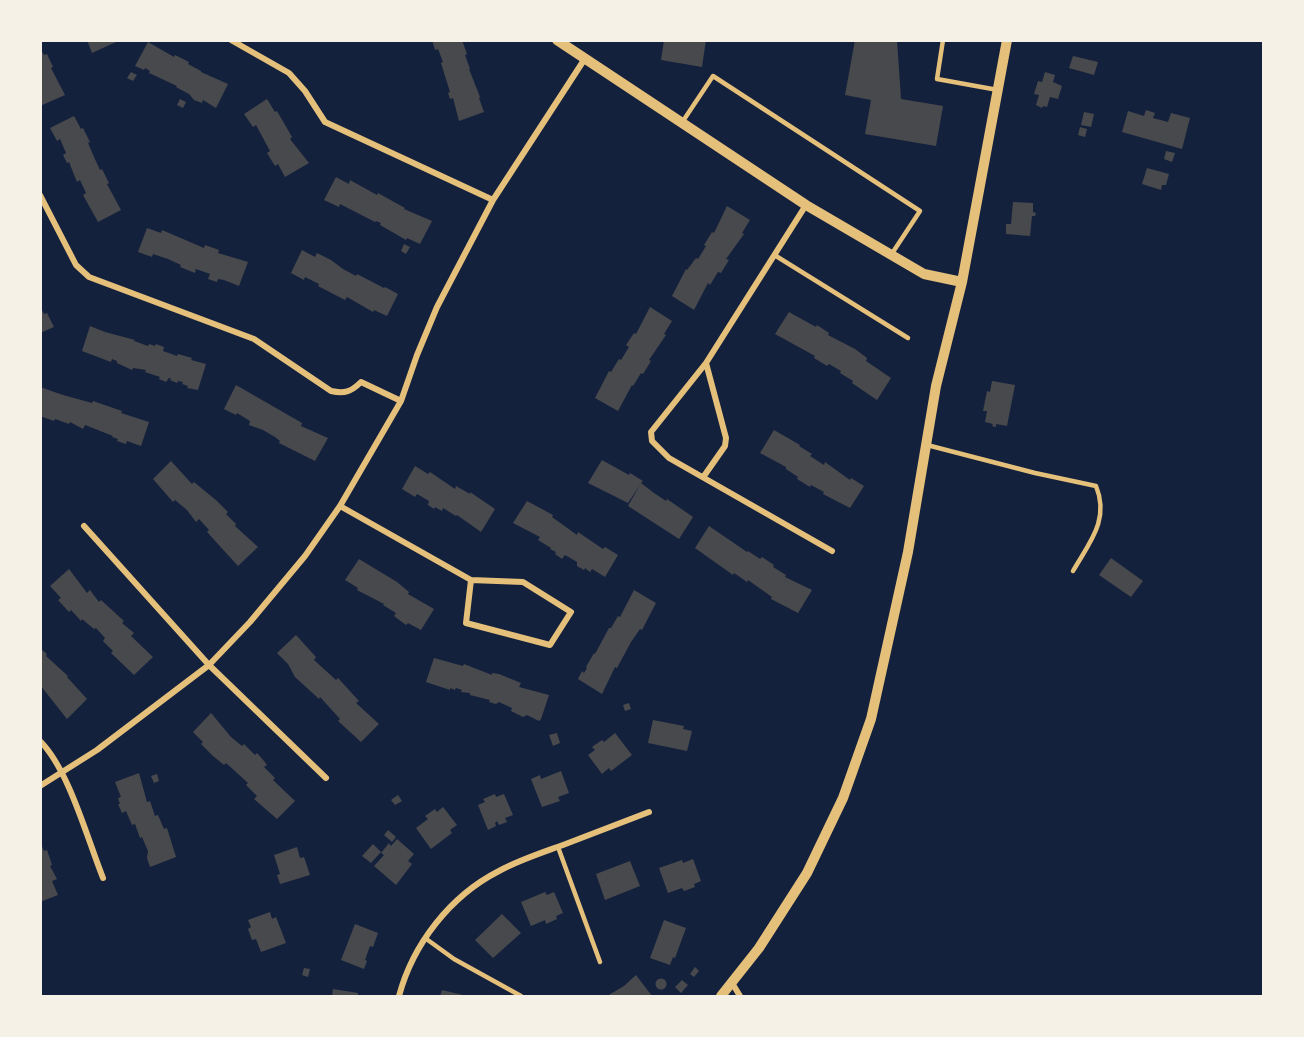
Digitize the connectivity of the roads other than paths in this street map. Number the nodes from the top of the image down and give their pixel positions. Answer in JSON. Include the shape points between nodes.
{"nodes":[{"id":1,"x":231,"y":40,"type":"edge"},
{"id":2,"x":557,"y":40,"type":"edge"},
{"id":3,"x":944,"y":40,"type":"edge"},
{"id":4,"x":1007,"y":40,"type":"edge"},
{"id":5,"x":584,"y":60,"type":"junction"},
{"id":6,"x":998,"y":90,"type":"junction"},
{"id":7,"x":681,"y":124,"type":"junction"},
{"id":8,"x":40,"y":195,"type":"edge"},
{"id":9,"x":493,"y":200,"type":"junction"},
{"id":10,"x":806,"y":206,"type":"junction"},
{"id":11,"x":891,"y":255,"type":"junction"},
{"id":12,"x":776,"y":256,"type":"junction"},
{"id":13,"x":962,"y":282,"type":"junction"},
{"id":14,"x":908,"y":338,"type":"dead end"},
{"id":15,"x":706,"y":363,"type":"junction"},
{"id":16,"x":401,"y":401,"type":"junction"},
{"id":17,"x":927,"y":445,"type":"junction"},
{"id":18,"x":704,"y":476,"type":"junction"},
{"id":19,"x":340,"y":506,"type":"junction"},
{"id":20,"x":84,"y":526,"type":"dead end"},
{"id":21,"x":832,"y":551,"type":"dead end"},
{"id":22,"x":1073,"y":571,"type":"dead end"},
{"id":23,"x":471,"y":580,"type":"junction"},
{"id":24,"x":209,"y":665,"type":"junction"},
{"id":25,"x":40,"y":741,"type":"edge"},
{"id":26,"x":62,"y":774,"type":"junction"},
{"id":27,"x":326,"y":778,"type":"dead end"},
{"id":28,"x":40,"y":786,"type":"edge"},
{"id":29,"x":649,"y":812,"type":"dead end"},
{"id":30,"x":558,"y":847,"type":"junction"},
{"id":31,"x":103,"y":878,"type":"dead end"},
{"id":32,"x":425,"y":938,"type":"junction"},
{"id":33,"x":600,"y":962,"type":"dead end"},
{"id":34,"x":732,"y":983,"type":"junction"},
{"id":35,"x":399,"y":996,"type":"edge"},
{"id":36,"x":521,"y":996,"type":"edge"},
{"id":37,"x":721,"y":996,"type":"edge"},
{"id":38,"x":740,"y":996,"type":"edge"}],
"edges":[{"from":1,"to":9,"type":"street","via":[[289,73],[325,122]]},
{"from":2,"to":5,"type":"street"},
{"from":3,"to":6,"type":"lane","via":[[937,79]]},
{"from":4,"to":6,"type":"street"},
{"from":5,"to":7,"type":"street"},
{"from":5,"to":9,"type":"street"},
{"from":6,"to":13,"type":"street"},
{"from":7,"to":10,"type":"street"},
{"from":7,"to":11,"type":"lane","via":[[713,76],[920,211]]},
{"from":8,"to":16,"type":"street","via":[[76,265],[89,277],[254,339],[331,391],[342,393],[361,382]]},
{"from":9,"to":16,"type":"street","via":[[437,307]]},
{"from":10,"to":11,"type":"street"},
{"from":10,"to":12,"type":"street"},
{"from":11,"to":13,"type":"street","via":[[924,274]]},
{"from":12,"to":14,"type":"lane"},
{"from":12,"to":15,"type":"street"},
{"from":13,"to":17,"type":"street","via":[[936,386]]},
{"from":15,"to":18,"type":"street","via":[[726,438],[725,446]]},
{"from":15,"to":18,"type":"street","via":[[651,432],[652,441],[669,458]]},
{"from":16,"to":19,"type":"street"},
{"from":17,"to":22,"type":"lane","via":[[1096,486],[1101,499],[1099,527]]},
{"from":17,"to":34,"type":"street","via":[[906,563],[861,751],[807,873]]},
{"from":18,"to":21,"type":"street"},
{"from":19,"to":23,"type":"street"},
{"from":19,"to":24,"type":"street","via":[[305,556]]},
{"from":20,"to":24,"type":"street"},
{"from":23,"to":23,"type":"street","via":[[523,582],[571,612],[550,645],[466,623]]},
{"from":24,"to":26,"type":"street"},
{"from":24,"to":27,"type":"street"},
{"from":25,"to":26,"type":"street","via":[[51,751]]},
{"from":26,"to":28,"type":"street"},
{"from":26,"to":31,"type":"street"},
{"from":29,"to":30,"type":"street"},
{"from":30,"to":32,"type":"street","via":[[475,885]]},
{"from":30,"to":33,"type":"lane"},
{"from":32,"to":35,"type":"street"},
{"from":32,"to":36,"type":"lane"},
{"from":34,"to":37,"type":"street"},
{"from":34,"to":38,"type":"street"}]}
